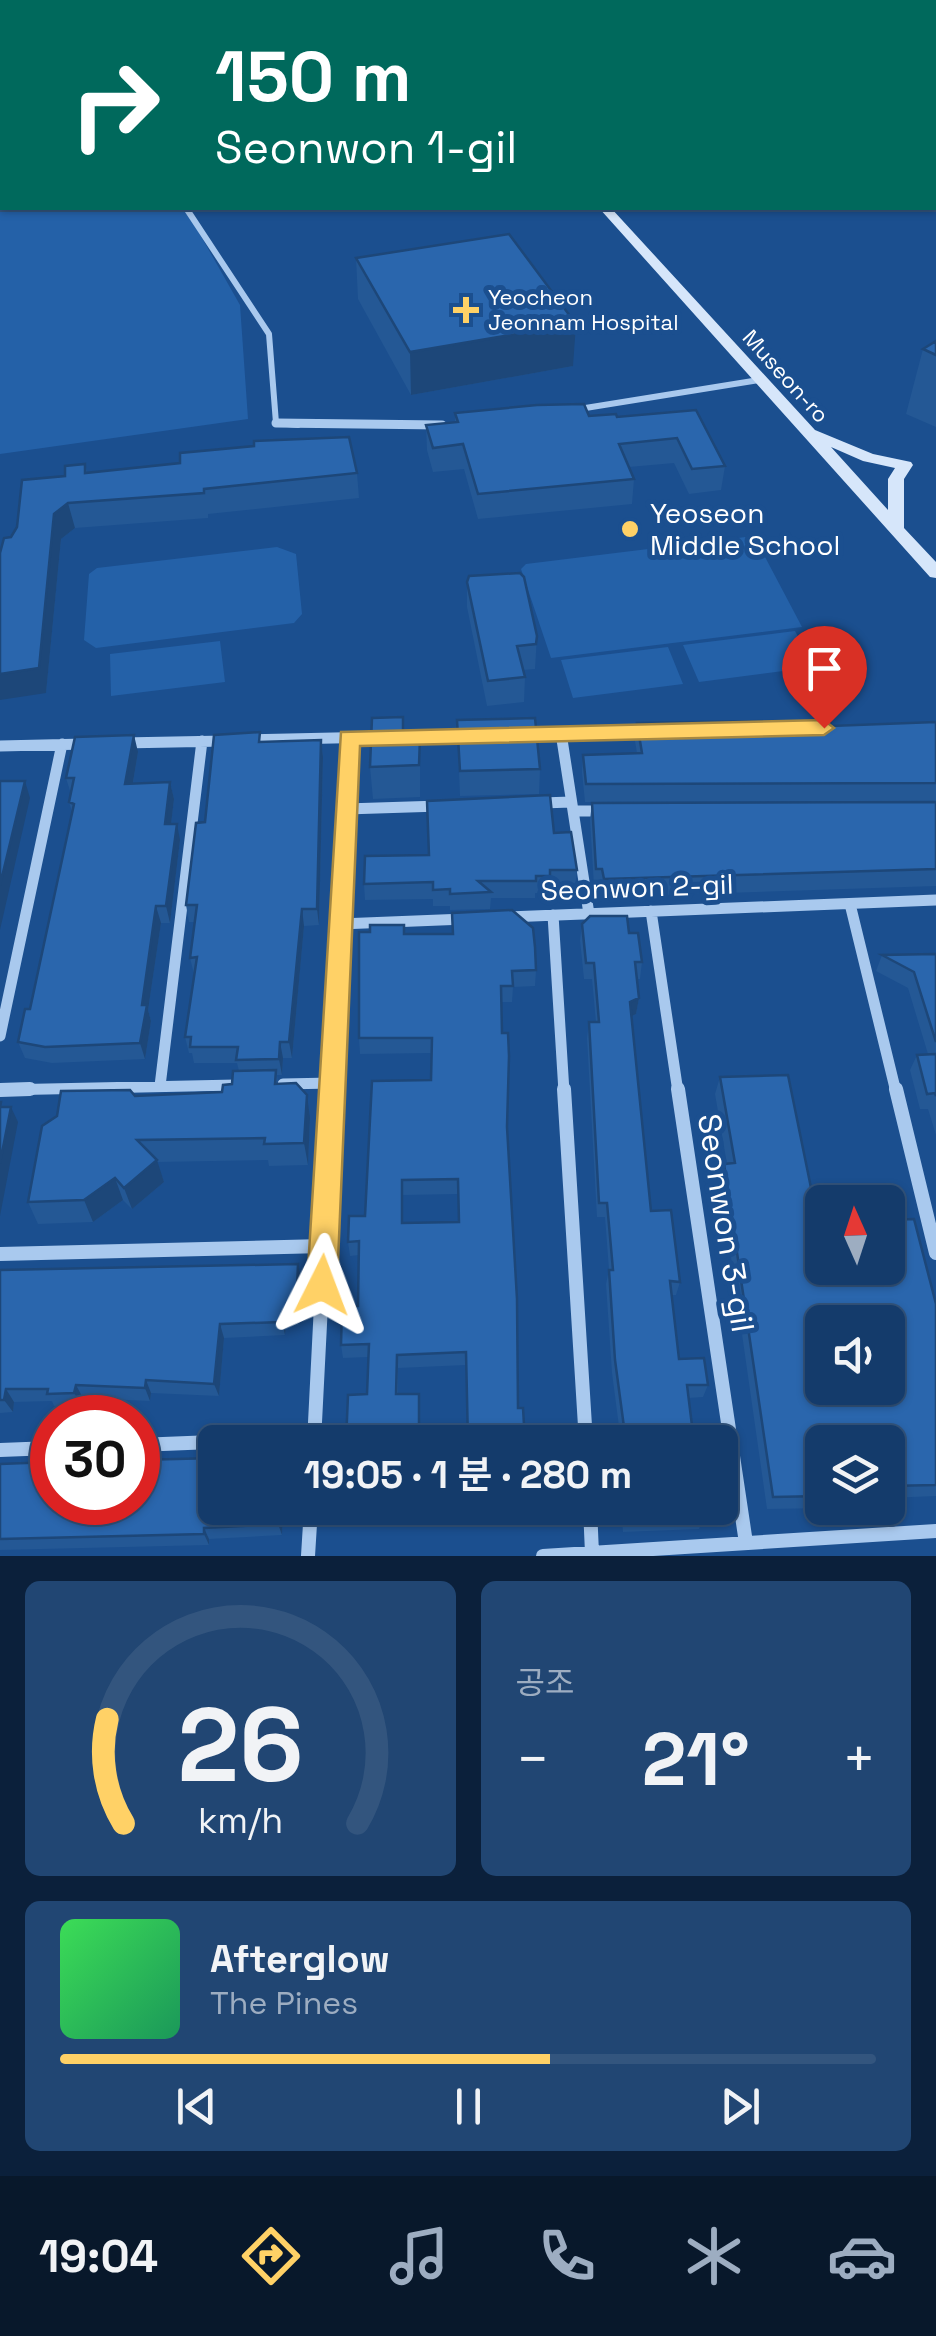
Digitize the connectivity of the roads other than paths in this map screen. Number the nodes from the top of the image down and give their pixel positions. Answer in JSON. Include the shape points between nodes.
{"nodes":[{"id":1,"x":187,"y":210,"type":"edge"},
{"id":2,"x":607,"y":210,"type":"edge"},
{"id":3,"x":759,"y":380,"type":"junction"},
{"id":4,"x":570,"y":410,"type":"edge"},
{"id":5,"x":457,"y":426,"type":"edge"},
{"id":6,"x":805,"y":430,"type":"junction"},
{"id":7,"x":896,"y":529,"type":"junction"},
{"id":8,"x":936,"y":573,"type":"edge"},
{"id":9,"x":660,"y":731,"type":"edge"},
{"id":10,"x":561,"y":733,"type":"junction"},
{"id":11,"x":522,"y":734,"type":"edge"},
{"id":12,"x":484,"y":735,"type":"edge"},
{"id":13,"x":349,"y":738,"type":"junction"},
{"id":14,"x":202,"y":741,"type":"junction"},
{"id":15,"x":109,"y":743,"type":"edge"},
{"id":16,"x":62,"y":744,"type":"junction"},
{"id":17,"x":90,"y":744,"type":"edge"},
{"id":18,"x":0,"y":746,"type":"edge"},
{"id":19,"x":534,"y":803,"type":"edge"},
{"id":20,"x":458,"y":805,"type":"edge"},
{"id":21,"x":572,"y":806,"type":"junction"},
{"id":22,"x":346,"y":809,"type":"junction"},
{"id":23,"x":611,"y":811,"type":"edge"},
{"id":24,"x":936,"y":900,"type":"edge"},
{"id":25,"x":850,"y":904,"type":"junction"},
{"id":26,"x":651,"y":912,"type":"junction"},
{"id":27,"x":588,"y":914,"type":"junction"},
{"id":28,"x":553,"y":915,"type":"junction"},
{"id":29,"x":476,"y":918,"type":"edge"},
{"id":30,"x":495,"y":918,"type":"edge"},
{"id":31,"x":340,"y":924,"type":"junction"},
{"id":32,"x":0,"y":1036,"type":"edge"},
{"id":33,"x":332,"y":1083,"type":"junction"},
{"id":34,"x":256,"y":1084,"type":"edge"},
{"id":35,"x":274,"y":1084,"type":"edge"},
{"id":36,"x":160,"y":1086,"type":"junction"},
{"id":37,"x":0,"y":1090,"type":"edge"},
{"id":38,"x":324,"y":1246,"type":"junction"},
{"id":39,"x":936,"y":1253,"type":"edge"},
{"id":40,"x":0,"y":1254,"type":"edge"},
{"id":41,"x":315,"y":1425,"type":"edge"},
{"id":42,"x":585,"y":1425,"type":"edge"},
{"id":43,"x":198,"y":1443,"type":"edge"},
{"id":44,"x":160,"y":1444,"type":"edge"},
{"id":45,"x":30,"y":1449,"type":"edge"},
{"id":46,"x":0,"y":1450,"type":"edge"},
{"id":47,"x":309,"y":1525,"type":"edge"},
{"id":48,"x":591,"y":1525,"type":"edge"},
{"id":49,"x":936,"y":1531,"type":"edge"},
{"id":50,"x":746,"y":1543,"type":"junction"},
{"id":51,"x":592,"y":1553,"type":"junction"},
{"id":52,"x":308,"y":1556,"type":"edge"},
{"id":53,"x":542,"y":1556,"type":"edge"}],
"edges":[{"from":1,"to":5,"type":"street","via":[[263,320],[273,356],[272,418],[281,426]]},
{"from":2,"to":3,"type":"street","name":"Museon-ro"},
{"from":3,"to":4,"type":"street"},
{"from":3,"to":6,"type":"street","name":"Museon-ro"},
{"from":6,"to":7,"type":"street","name":"Museon-ro"},
{"from":6,"to":7,"type":"street","via":[[869,458],[905,465],[896,478]]},
{"from":7,"to":8,"type":"street","name":"Museon-ro"},
{"from":9,"to":10,"type":"street"},
{"from":10,"to":11,"type":"street"},
{"from":10,"to":21,"type":"street"},
{"from":12,"to":13,"type":"street"},
{"from":13,"to":14,"type":"street"},
{"from":13,"to":22,"type":"street"},
{"from":14,"to":15,"type":"street"},
{"from":14,"to":36,"type":"street"},
{"from":16,"to":17,"type":"street"},
{"from":16,"to":18,"type":"street"},
{"from":16,"to":32,"type":"street"},
{"from":19,"to":21,"type":"street"},
{"from":20,"to":22,"type":"street"},
{"from":21,"to":23,"type":"street"},
{"from":21,"to":27,"type":"street"},
{"from":22,"to":31,"type":"street"},
{"from":24,"to":25,"type":"street","name":"Seonwon 2-gil"},
{"from":25,"to":26,"type":"street","name":"Seonwon 2-gil"},
{"from":25,"to":39,"type":"street"},
{"from":26,"to":27,"type":"street","name":"Seonwon 2-gil"},
{"from":26,"to":50,"type":"street","name":"Seonwon 3-gil"},
{"from":27,"to":28,"type":"street","name":"Seonwon 2-gil"},
{"from":28,"to":30,"type":"street","name":"Seonwon 2-gil"},
{"from":28,"to":42,"type":"street"},
{"from":29,"to":31,"type":"street"},
{"from":31,"to":33,"type":"street"},
{"from":33,"to":35,"type":"street"},
{"from":33,"to":38,"type":"street"},
{"from":34,"to":36,"type":"street"},
{"from":36,"to":37,"type":"street"},
{"from":38,"to":40,"type":"street"},
{"from":38,"to":41,"type":"street"},
{"from":43,"to":44,"type":"street"},
{"from":45,"to":46,"type":"street"},
{"from":47,"to":52,"type":"street"},
{"from":48,"to":51,"type":"street"},
{"from":49,"to":50,"type":"street"},
{"from":50,"to":51,"type":"street"},
{"from":51,"to":53,"type":"street"}]}
